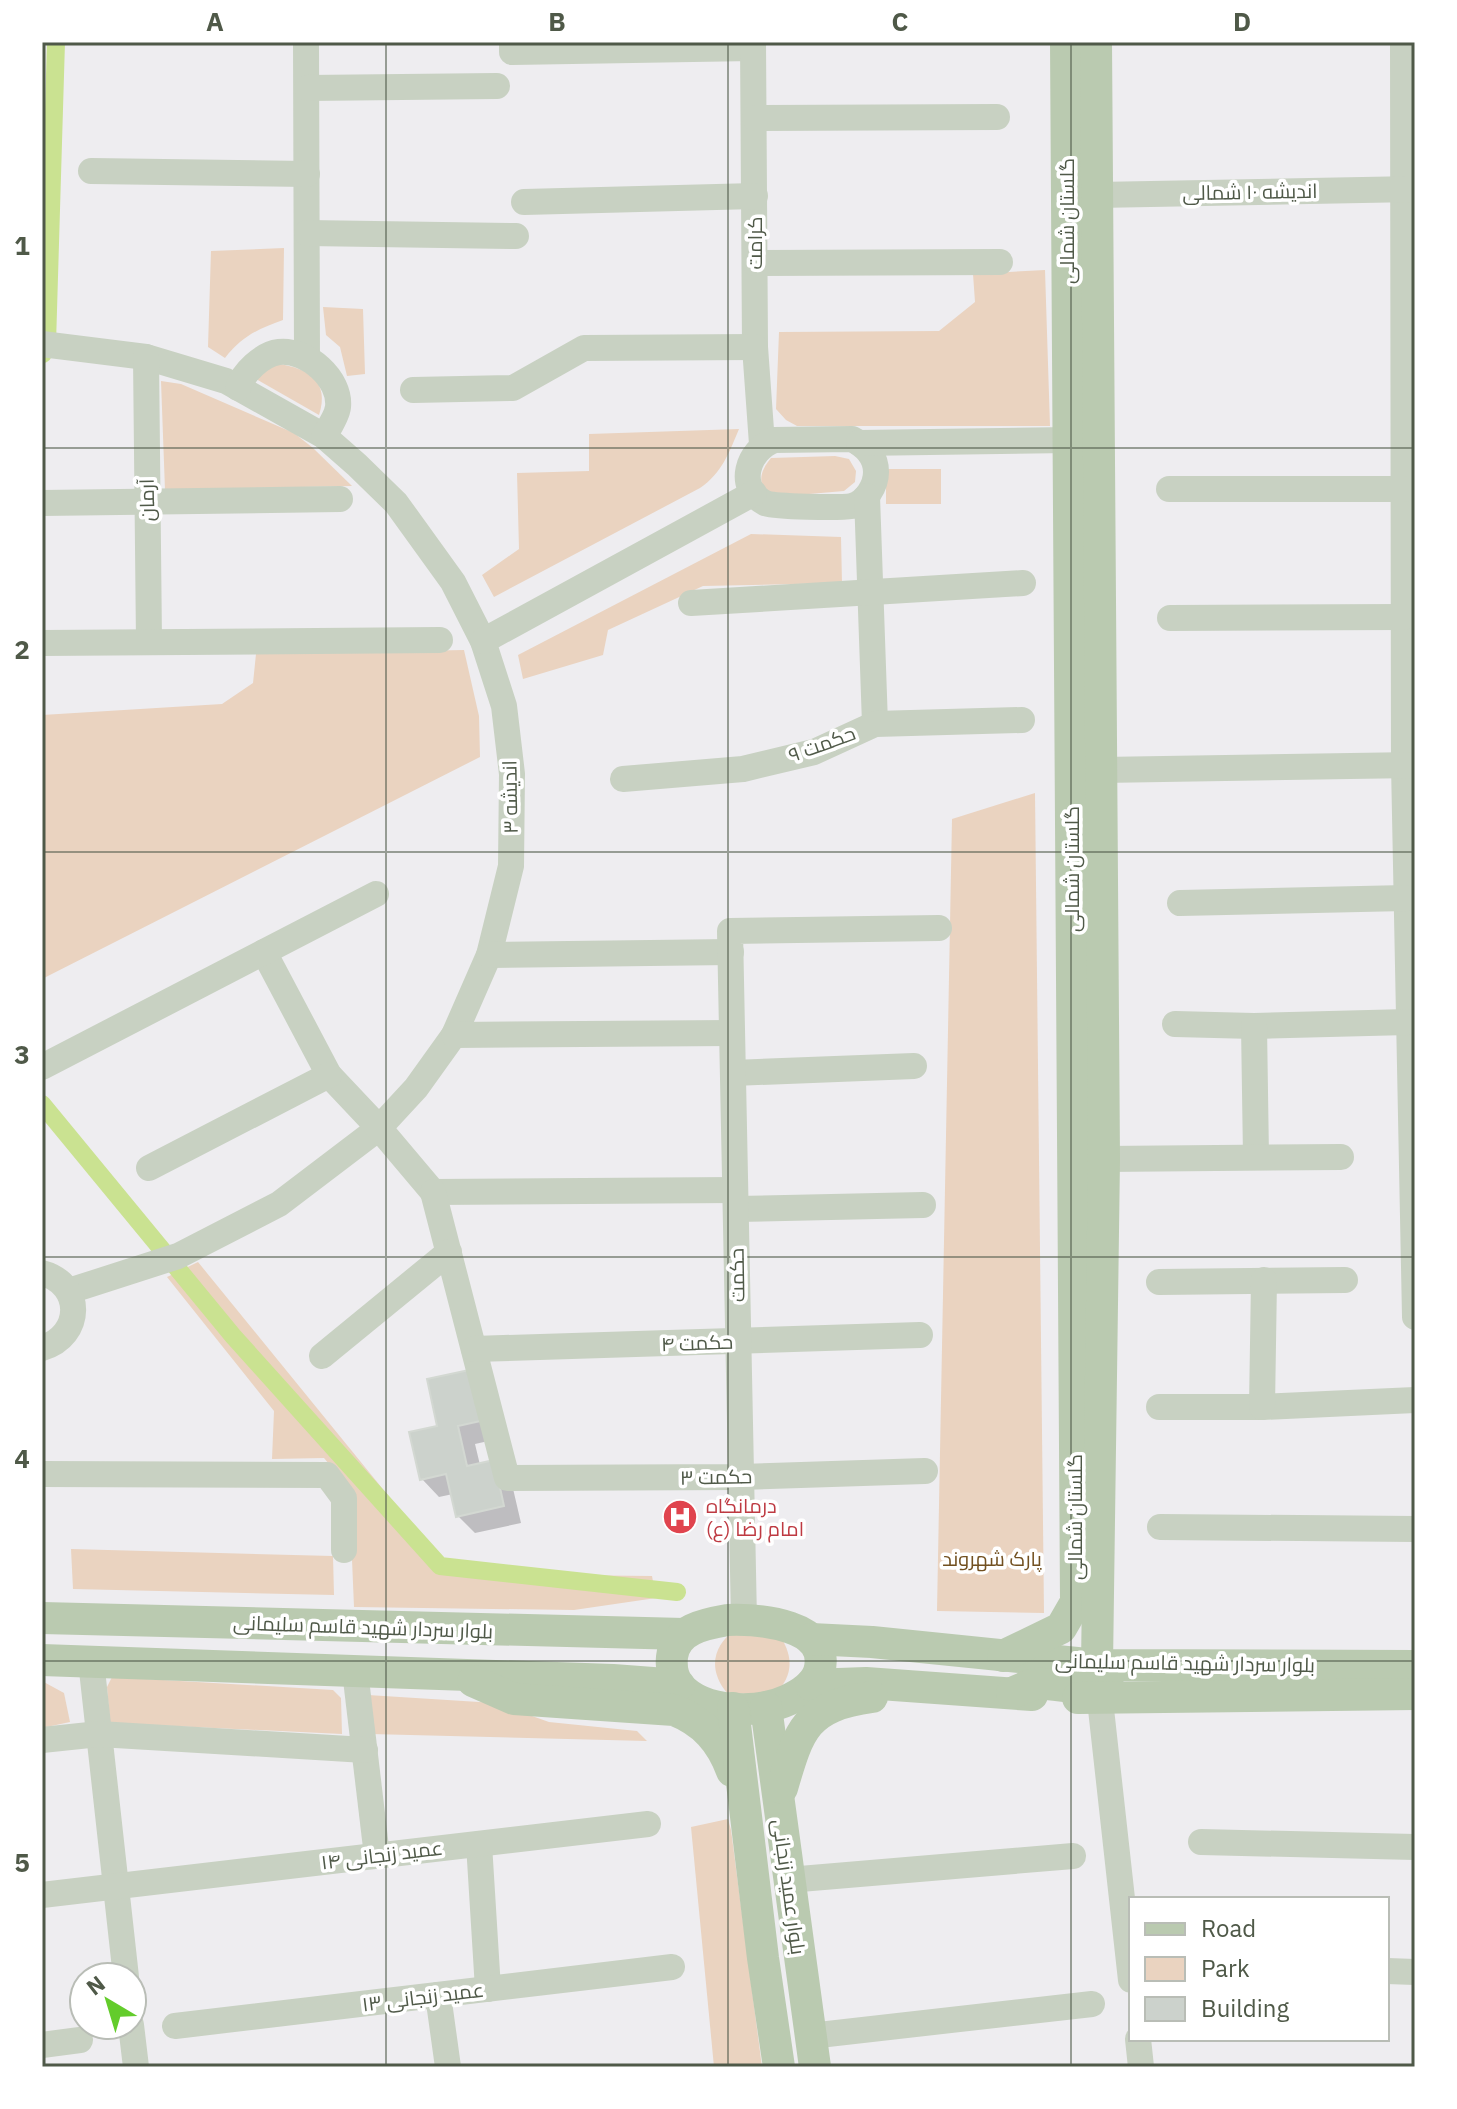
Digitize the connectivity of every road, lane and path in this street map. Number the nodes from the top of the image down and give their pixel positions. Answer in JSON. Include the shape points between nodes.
{"nodes":[{"id":1,"x":306,"y":42,"type":"edge"},
{"id":2,"x":1066,"y":42,"type":"edge"},
{"id":3,"x":1096,"y":42,"type":"edge"},
{"id":4,"x":1403,"y":42,"type":"edge"},
{"id":5,"x":753,"y":45,"type":"edge"},
{"id":6,"x":512,"y":47,"type":"edge"},
{"id":7,"x":497,"y":86,"type":"dead end"},
{"id":8,"x":307,"y":88,"type":"junction"},
{"id":9,"x":997,"y":117,"type":"dead end"},
{"id":10,"x":755,"y":118,"type":"junction"},
{"id":11,"x":91,"y":171,"type":"dead end"},
{"id":12,"x":307,"y":174,"type":"junction"},
{"id":13,"x":1409,"y":189,"type":"edge"},
{"id":14,"x":1082,"y":195,"type":"junction"},
{"id":15,"x":755,"y":196,"type":"junction"},
{"id":16,"x":524,"y":202,"type":"dead end"},
{"id":17,"x":307,"y":233,"type":"junction"},
{"id":18,"x":516,"y":236,"type":"dead end"},
{"id":19,"x":1000,"y":262,"type":"dead end"},
{"id":20,"x":755,"y":263,"type":"junction"},
{"id":21,"x":42,"y":344,"type":"edge"},
{"id":22,"x":755,"y":347,"type":"junction"},
{"id":23,"x":146,"y":357,"type":"junction"},
{"id":24,"x":307,"y":357,"type":"junction"},
{"id":25,"x":238,"y":388,"type":"junction"},
{"id":26,"x":413,"y":390,"type":"dead end"},
{"id":27,"x":324,"y":436,"type":"junction"},
{"id":28,"x":1069,"y":440,"type":"junction"},
{"id":29,"x":859,"y":443,"type":"junction"},
{"id":30,"x":762,"y":444,"type":"junction"},
{"id":31,"x":1169,"y":489,"type":"dead end"},
{"id":32,"x":1404,"y":489,"type":"junction"},
{"id":33,"x":754,"y":493,"type":"junction"},
{"id":34,"x":867,"y":496,"type":"junction"},
{"id":35,"x":340,"y":499,"type":"dead end"},
{"id":36,"x":147,"y":501,"type":"junction"},
{"id":37,"x":42,"y":503,"type":"edge"},
{"id":38,"x":1023,"y":583,"type":"dead end"},
{"id":39,"x":870,"y":591,"type":"junction"},
{"id":40,"x":691,"y":603,"type":"dead end"},
{"id":41,"x":1404,"y":617,"type":"junction"},
{"id":42,"x":1170,"y":618,"type":"dead end"},
{"id":43,"x":440,"y":640,"type":"dead end"},
{"id":44,"x":483,"y":641,"type":"junction"},
{"id":45,"x":149,"y":642,"type":"junction"},
{"id":46,"x":42,"y":643,"type":"edge"},
{"id":47,"x":1022,"y":720,"type":"dead end"},
{"id":48,"x":875,"y":724,"type":"junction"},
{"id":49,"x":1410,"y":765,"type":"edge"},
{"id":50,"x":1086,"y":770,"type":"junction"},
{"id":51,"x":623,"y":779,"type":"dead end"},
{"id":52,"x":376,"y":894,"type":"dead end"},
{"id":53,"x":1406,"y":898,"type":"junction"},
{"id":54,"x":1180,"y":903,"type":"dead end"},
{"id":55,"x":939,"y":928,"type":"dead end"},
{"id":56,"x":730,"y":941,"type":"junction"},
{"id":57,"x":264,"y":952,"type":"junction"},
{"id":58,"x":489,"y":955,"type":"junction"},
{"id":59,"x":1408,"y":1022,"type":"junction"},
{"id":60,"x":1175,"y":1024,"type":"dead end"},
{"id":61,"x":1254,"y":1026,"type":"junction"},
{"id":62,"x":732,"y":1033,"type":"junction"},
{"id":63,"x":454,"y":1035,"type":"junction"},
{"id":64,"x":914,"y":1066,"type":"dead end"},
{"id":65,"x":42,"y":1067,"type":"edge"},
{"id":66,"x":733,"y":1073,"type":"junction"},
{"id":67,"x":329,"y":1075,"type":"junction"},
{"id":68,"x":379,"y":1128,"type":"junction"},
{"id":69,"x":1256,"y":1157,"type":"junction"},
{"id":70,"x":1341,"y":1157,"type":"dead end"},
{"id":71,"x":1104,"y":1159,"type":"junction"},
{"id":72,"x":149,"y":1168,"type":"dead end"},
{"id":73,"x":433,"y":1192,"type":"junction"},
{"id":74,"x":735,"y":1199,"type":"junction"},
{"id":75,"x":923,"y":1205,"type":"dead end"},
{"id":76,"x":449,"y":1252,"type":"junction"},
{"id":77,"x":42,"y":1273,"type":"edge"},
{"id":78,"x":1264,"y":1280,"type":"junction"},
{"id":79,"x":1345,"y":1280,"type":"dead end"},
{"id":80,"x":1159,"y":1282,"type":"dead end"},
{"id":81,"x":69,"y":1291,"type":"junction"},
{"id":82,"x":1415,"y":1317,"type":"edge"},
{"id":83,"x":920,"y":1335,"type":"dead end"},
{"id":84,"x":738,"y":1342,"type":"junction"},
{"id":85,"x":42,"y":1348,"type":"edge"},
{"id":86,"x":474,"y":1349,"type":"junction"},
{"id":87,"x":322,"y":1356,"type":"dead end"},
{"id":88,"x":1415,"y":1400,"type":"edge"},
{"id":89,"x":1159,"y":1407,"type":"dead end"},
{"id":90,"x":1262,"y":1407,"type":"junction"},
{"id":91,"x":925,"y":1471,"type":"dead end"},
{"id":92,"x":42,"y":1474,"type":"edge"},
{"id":93,"x":741,"y":1477,"type":"junction"},
{"id":94,"x":1160,"y":1527,"type":"dead end"},
{"id":95,"x":1415,"y":1529,"type":"edge"},
{"id":96,"x":344,"y":1550,"type":"dead end"},
{"id":97,"x":42,"y":1618,"type":"edge"},
{"id":98,"x":744,"y":1620,"type":"junction"},
{"id":99,"x":614,"y":1634,"type":"junction"},
{"id":100,"x":684,"y":1634,"type":"junction"},
{"id":101,"x":811,"y":1639,"type":"junction"},
{"id":102,"x":872,"y":1642,"type":"junction"},
{"id":103,"x":1003,"y":1656,"type":"junction"},
{"id":104,"x":42,"y":1660,"type":"edge"},
{"id":105,"x":91,"y":1661,"type":"junction"},
{"id":106,"x":1097,"y":1665,"type":"junction"},
{"id":107,"x":1415,"y":1666,"type":"edge"},
{"id":108,"x":355,"y":1671,"type":"junction"},
{"id":109,"x":459,"y":1674,"type":"junction"},
{"id":110,"x":613,"y":1680,"type":"junction"},
{"id":111,"x":866,"y":1683,"type":"junction"},
{"id":112,"x":679,"y":1685,"type":"junction"},
{"id":113,"x":811,"y":1685,"type":"junction"},
{"id":114,"x":931,"y":1689,"type":"junction"},
{"id":115,"x":1012,"y":1693,"type":"junction"},
{"id":116,"x":1415,"y":1694,"type":"edge"},
{"id":117,"x":1100,"y":1700,"type":"junction"},
{"id":118,"x":766,"y":1707,"type":"junction"},
{"id":119,"x":733,"y":1708,"type":"junction"},
{"id":120,"x":99,"y":1734,"type":"junction"},
{"id":121,"x":42,"y":1740,"type":"edge"},
{"id":122,"x":737,"y":1747,"type":"junction"},
{"id":123,"x":771,"y":1747,"type":"junction"},
{"id":124,"x":365,"y":1750,"type":"junction"},
{"id":125,"x":778,"y":1803,"type":"junction"},
{"id":126,"x":745,"y":1808,"type":"junction"},
{"id":127,"x":648,"y":1824,"type":"dead end"},
{"id":128,"x":1201,"y":1842,"type":"dead end"},
{"id":129,"x":479,"y":1844,"type":"junction"},
{"id":130,"x":1415,"y":1847,"type":"edge"},
{"id":131,"x":377,"y":1856,"type":"junction"},
{"id":132,"x":1073,"y":1856,"type":"dead end"},
{"id":133,"x":788,"y":1880,"type":"junction"},
{"id":134,"x":116,"y":1887,"type":"junction"},
{"id":135,"x":42,"y":1895,"type":"edge"},
{"id":136,"x":124,"y":1961,"type":"edge"},
{"id":137,"x":1129,"y":1962,"type":"edge"},
{"id":138,"x":672,"y":1967,"type":"dead end"},
{"id":139,"x":1389,"y":1971,"type":"edge"},
{"id":140,"x":1415,"y":1972,"type":"edge"},
{"id":141,"x":488,"y":1989,"type":"junction"},
{"id":142,"x":438,"y":1995,"type":"junction"},
{"id":143,"x":1092,"y":2004,"type":"dead end"},
{"id":144,"x":175,"y":2026,"type":"dead end"},
{"id":145,"x":72,"y":2041,"type":"edge"},
{"id":146,"x":133,"y":2041,"type":"edge"},
{"id":147,"x":1138,"y":2041,"type":"edge"},
{"id":148,"x":42,"y":2045,"type":"edge"},
{"id":149,"x":813,"y":2051,"type":"edge"},
{"id":150,"x":136,"y":2067,"type":"edge"},
{"id":151,"x":448,"y":2067,"type":"edge"},
{"id":152,"x":779,"y":2067,"type":"edge"},
{"id":153,"x":1141,"y":2067,"type":"edge"}],
"edges":[{"from":1,"to":8,"type":"street"},
{"from":2,"to":14,"type":"main road","name":"گلستان شمالی"},
{"from":3,"to":14,"type":"main road","name":"گلستان شمالی"},
{"from":4,"to":13,"type":"street"},
{"from":5,"to":6,"type":"street"},
{"from":5,"to":10,"type":"street","name":"کرامت"},
{"from":7,"to":8,"type":"street"},
{"from":8,"to":12,"type":"street"},
{"from":9,"to":10,"type":"street"},
{"from":10,"to":15,"type":"street","name":"کرامت"},
{"from":11,"to":12,"type":"street"},
{"from":12,"to":17,"type":"street"},
{"from":13,"to":14,"type":"street","name":"اندیشه ۱۰ شمالی"},
{"from":13,"to":32,"type":"street"},
{"from":14,"to":28,"type":"main road","name":"گلستان شمالی"},
{"from":14,"to":50,"type":"main road","name":"گلستان شمالی"},
{"from":15,"to":16,"type":"street"},
{"from":15,"to":20,"type":"street","name":"کرامت"},
{"from":17,"to":18,"type":"street"},
{"from":17,"to":24,"type":"street"},
{"from":19,"to":20,"type":"street"},
{"from":20,"to":22,"type":"street","name":"کرامت"},
{"from":21,"to":23,"type":"street","name":"اندیشه ۳"},
{"from":22,"to":26,"type":"street","via":[[584,348],[513,388]]},
{"from":22,"to":30,"type":"street","name":"کرامت"},
{"from":23,"to":25,"type":"street","name":"اندیشه ۳"},
{"from":23,"to":36,"type":"street","name":"آرمان"},
{"from":24,"to":25,"type":"street","via":[[279,352],[255,364]]},
{"from":24,"to":27,"type":"street","via":[[336,389],[338,409]]},
{"from":25,"to":27,"type":"street","name":"اندیشه ۳"},
{"from":27,"to":44,"type":"street","name":"اندیشه ۳","via":[[396,503],[453,582]]},
{"from":28,"to":29,"type":"street"},
{"from":28,"to":50,"type":"main road","name":"گلستان شمالی"},
{"from":29,"to":30,"type":"street","via":[[852,439]]},
{"from":29,"to":34,"type":"street","via":[[875,464],[875,481]]},
{"from":30,"to":33,"type":"street","via":[[748,469]]},
{"from":31,"to":32,"type":"street"},
{"from":32,"to":41,"type":"street"},
{"from":33,"to":34,"type":"street","via":[[774,506],[852,506]]},
{"from":33,"to":44,"type":"street"},
{"from":34,"to":39,"type":"street"},
{"from":35,"to":36,"type":"street"},
{"from":36,"to":37,"type":"street"},
{"from":36,"to":45,"type":"street","name":"آرمان"},
{"from":38,"to":39,"type":"street"},
{"from":39,"to":40,"type":"street"},
{"from":39,"to":48,"type":"street"},
{"from":41,"to":42,"type":"street"},
{"from":41,"to":49,"type":"street"},
{"from":43,"to":45,"type":"street"},
{"from":44,"to":58,"type":"street","name":"اندیشه ۳","via":[[504,706],[512,774],[511,866]]},
{"from":45,"to":46,"type":"street"},
{"from":47,"to":48,"type":"street","name":"حکمت ۹"},
{"from":48,"to":51,"type":"street","name":"حکمت ۹","via":[[814,752],[743,769]]},
{"from":49,"to":50,"type":"street"},
{"from":49,"to":53,"type":"street"},
{"from":50,"to":71,"type":"main road","name":"گلستان شمالی"},
{"from":50,"to":103,"type":"main road","name":"گلستان شمالی","via":[[1076,1602],[1061,1628]]},
{"from":52,"to":57,"type":"street"},
{"from":53,"to":54,"type":"street"},
{"from":53,"to":59,"type":"street"},
{"from":55,"to":56,"type":"street"},
{"from":56,"to":58,"type":"street"},
{"from":56,"to":62,"type":"street","name":"حکمت"},
{"from":57,"to":65,"type":"street"},
{"from":57,"to":67,"type":"street"},
{"from":58,"to":63,"type":"street","name":"اندیشه ۳"},
{"from":59,"to":61,"type":"street"},
{"from":59,"to":82,"type":"street"},
{"from":60,"to":61,"type":"street"},
{"from":61,"to":69,"type":"street"},
{"from":62,"to":63,"type":"street"},
{"from":62,"to":66,"type":"street","name":"حکمت"},
{"from":63,"to":68,"type":"street","name":"اندیشه ۳"},
{"from":64,"to":66,"type":"street"},
{"from":66,"to":74,"type":"street","name":"حکمت"},
{"from":67,"to":68,"type":"street"},
{"from":67,"to":72,"type":"street"},
{"from":68,"to":73,"type":"street"},
{"from":68,"to":81,"type":"street","name":"اندیشه ۳","via":[[279,1204],[178,1256]]},
{"from":69,"to":70,"type":"street"},
{"from":69,"to":71,"type":"street"},
{"from":71,"to":106,"type":"main road","name":"گلستان شمالی"},
{"from":73,"to":74,"type":"street"},
{"from":73,"to":76,"type":"street"},
{"from":74,"to":75,"type":"street"},
{"from":74,"to":84,"type":"street","name":"حکمت"},
{"from":76,"to":86,"type":"street"},
{"from":76,"to":87,"type":"street"},
{"from":77,"to":81,"type":"street"},
{"from":78,"to":79,"type":"street"},
{"from":78,"to":80,"type":"street"},
{"from":78,"to":90,"type":"street"},
{"from":81,"to":85,"type":"street","via":[[74,1311],[68,1330]]},
{"from":83,"to":84,"type":"street","name":"حکمت ۴"},
{"from":84,"to":86,"type":"street","name":"حکمت ۴"},
{"from":84,"to":93,"type":"street","name":"حکمت"},
{"from":86,"to":93,"type":"street","name":"حکمت ۳","via":[[507,1478]]},
{"from":88,"to":90,"type":"street"},
{"from":89,"to":90,"type":"street"},
{"from":91,"to":93,"type":"street","name":"حکمت ۳"},
{"from":92,"to":96,"type":"street","via":[[327,1475],[344,1498]]},
{"from":93,"to":98,"type":"street","name":"حکمت"},
{"from":94,"to":95,"type":"street"},
{"from":97,"to":99,"type":"main road","name":"بلوار سردار شهید قاسم سلیمانی"},
{"from":98,"to":100,"type":"main road","via":[[713,1623]]},
{"from":98,"to":101,"type":"main road","via":[[780,1624]]},
{"from":99,"to":100,"type":"main road","name":"بلوار سردار شهید قاسم سلیمانی"},
{"from":99,"to":110,"type":"main road","via":[[624,1638],[633,1657],[630,1668]]},
{"from":100,"to":112,"type":"main road","via":[[673,1649],[671,1668]]},
{"from":101,"to":102,"type":"main road","name":"بلوار سردار شهید قاسم سلیمانی"},
{"from":101,"to":113,"type":"main road","via":[[819,1670]]},
{"from":102,"to":103,"type":"main road","name":"بلوار سردار شهید قاسم سلیمانی"},
{"from":102,"to":111,"type":"main road","via":[[855,1654],[854,1665]]},
{"from":103,"to":106,"type":"main road","name":"بلوار سردار شهید قاسم سلیمانی"},
{"from":104,"to":105,"type":"main road"},
{"from":105,"to":108,"type":"main road"},
{"from":105,"to":120,"type":"street"},
{"from":106,"to":107,"type":"main road","name":"بلوار سردار شهید قاسم سلیمانی"},
{"from":106,"to":115,"type":"main road","name":"گلستان شمالی","via":[[1109,1673],[1103,1686],[1035,1684]]},
{"from":108,"to":109,"type":"main road"},
{"from":108,"to":124,"type":"street"},
{"from":109,"to":110,"type":"main road"},
{"from":109,"to":126,"type":"main road","via":[[514,1699],[662,1709],[693,1718],[727,1757]]},
{"from":110,"to":112,"type":"main road"},
{"from":111,"to":113,"type":"main road","name":"بلوار سردار شهید قاسم سلیمانی"},
{"from":111,"to":114,"type":"main road","name":"بلوار سردار شهید قاسم سلیمانی"},
{"from":112,"to":119,"type":"main road","via":[[705,1702]]},
{"from":113,"to":118,"type":"main road"},
{"from":114,"to":115,"type":"main road","name":"بلوار سردار شهید قاسم سلیمانی"},
{"from":114,"to":125,"type":"main road","via":[[838,1703],[819,1713],[793,1749]]},
{"from":115,"to":117,"type":"main road","name":"بلوار سردار شهید قاسم سلیمانی"},
{"from":116,"to":117,"type":"main road","name":"بلوار سردار شهید قاسم سلیمانی"},
{"from":117,"to":137,"type":"street"},
{"from":118,"to":119,"type":"main road"},
{"from":118,"to":123,"type":"main road","name":"بلوار عمید زنجانی"},
{"from":119,"to":122,"type":"main road","name":"بلوار عمید زنجانی"},
{"from":120,"to":121,"type":"street"},
{"from":120,"to":124,"type":"street"},
{"from":120,"to":134,"type":"street"},
{"from":122,"to":123,"type":"main road","via":[[746,1735],[756,1734]]},
{"from":122,"to":126,"type":"main road","name":"بلوار عمید زنجانی"},
{"from":123,"to":125,"type":"main road","name":"بلوار عمید زنجانی"},
{"from":124,"to":131,"type":"street"},
{"from":125,"to":133,"type":"main road","name":"بلوار عمید زنجانی"},
{"from":126,"to":152,"type":"main road","name":"بلوار عمید زنجانی"},
{"from":127,"to":129,"type":"street","name":"عمید زنجانی ۱۴"},
{"from":128,"to":130,"type":"street"},
{"from":129,"to":131,"type":"street","name":"عمید زنجانی ۱۴"},
{"from":129,"to":141,"type":"street"},
{"from":131,"to":134,"type":"street","name":"عمید زنجانی ۱۴"},
{"from":132,"to":133,"type":"street"},
{"from":133,"to":149,"type":"main road","name":"بلوار عمید زنجانی"},
{"from":134,"to":135,"type":"street","name":"عمید زنجانی ۱۴"},
{"from":134,"to":136,"type":"street"},
{"from":138,"to":141,"type":"street","name":"عمید زنجانی ۱۳"},
{"from":139,"to":140,"type":"street"},
{"from":141,"to":142,"type":"street","name":"عمید زنجانی ۱۳"},
{"from":142,"to":144,"type":"street","name":"عمید زنجانی ۱۳"},
{"from":142,"to":151,"type":"street"},
{"from":143,"to":149,"type":"street"},
{"from":145,"to":148,"type":"street"},
{"from":146,"to":150,"type":"street"},
{"from":147,"to":153,"type":"street"}]}
